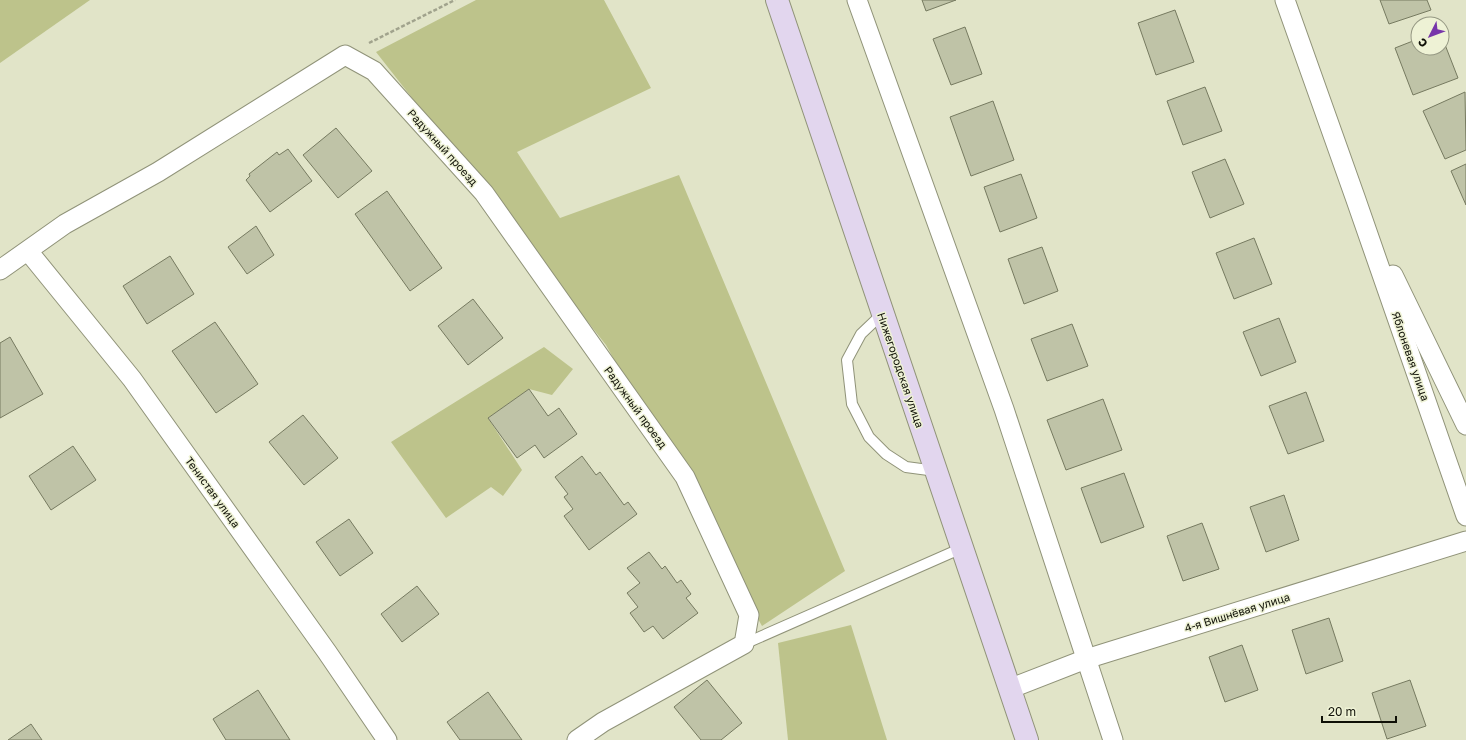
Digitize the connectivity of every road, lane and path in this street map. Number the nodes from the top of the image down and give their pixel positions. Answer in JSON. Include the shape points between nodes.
{"nodes":[{"id":1,"x":455,"y":0,"type":"edge"},
{"id":2,"x":776,"y":0,"type":"edge"},
{"id":3,"x":857,"y":0,"type":"edge"},
{"id":4,"x":1285,"y":0,"type":"edge"},
{"id":5,"x":345,"y":55,"type":"junction"},
{"id":6,"x":1356,"y":197,"type":"junction"},
{"id":7,"x":28,"y":251,"type":"junction"},
{"id":8,"x":0,"y":270,"type":"edge"},
{"id":9,"x":882,"y":314,"type":"junction"},
{"id":10,"x":1466,"y":425,"type":"edge"},
{"id":11,"x":936,"y":471,"type":"junction"},
{"id":12,"x":1466,"y":516,"type":"edge"},
{"id":13,"x":1466,"y":541,"type":"edge"},
{"id":14,"x":962,"y":548,"type":"junction"},
{"id":15,"x":744,"y":644,"type":"junction"},
{"id":16,"x":1086,"y":659,"type":"junction"},
{"id":17,"x":1009,"y":688,"type":"junction"},
{"id":18,"x":387,"y":740,"type":"edge"},
{"id":19,"x":577,"y":740,"type":"edge"},
{"id":20,"x":1027,"y":740,"type":"edge"},
{"id":21,"x":1113,"y":740,"type":"edge"}],
"edges":[{"from":1,"to":5,"type":"path"},
{"from":2,"to":9,"type":"street","name":"Нижегородская улица"},
{"from":3,"to":16,"type":"street","via":[[1004,409]]},
{"from":4,"to":6,"type":"street","name":"Яблоневая улица"},
{"from":5,"to":7,"type":"street","via":[[158,172],[65,224]]},
{"from":5,"to":15,"type":"street","name":"Радужный проезд","via":[[374,71],[484,193],[685,477],[749,615]]},
{"from":6,"to":10,"type":"street","name":"Яблоневая улица"},
{"from":6,"to":12,"type":"street","name":"Яблоневая улица"},
{"from":7,"to":8,"type":"street"},
{"from":7,"to":18,"type":"street","name":"Тенистая улица","via":[[132,379],[328,652]]},
{"from":9,"to":11,"type":"street","name":"Нижегородская улица"},
{"from":9,"to":11,"type":"lane","via":[[861,334],[846,360],[852,404],[869,437],[886,454],[906,467]]},
{"from":11,"to":14,"type":"street","name":"Нижегородская улица"},
{"from":13,"to":16,"type":"street","name":"4-я Вишнёвая улица"},
{"from":14,"to":15,"type":"lane"},
{"from":14,"to":17,"type":"street","name":"Нижегородская улица"},
{"from":15,"to":19,"type":"street","via":[[603,722]]},
{"from":16,"to":17,"type":"street","name":"4-я Вишнёвая улица"},
{"from":16,"to":21,"type":"street"},
{"from":17,"to":20,"type":"street","name":"Нижегородская улица"}]}
